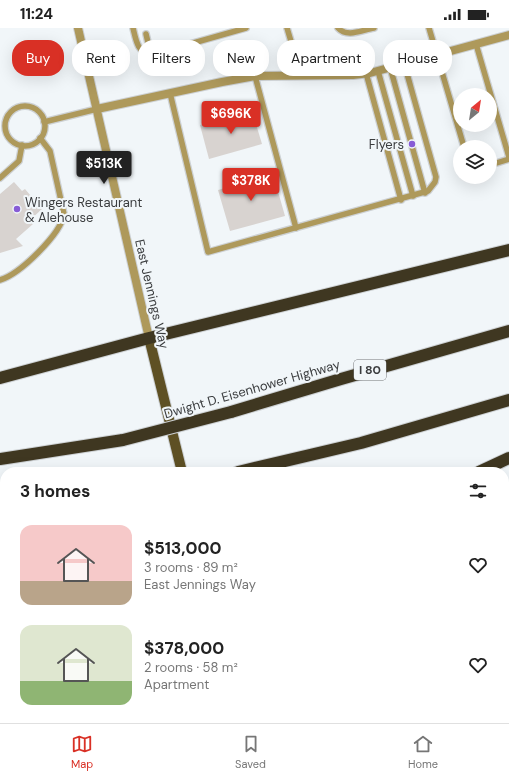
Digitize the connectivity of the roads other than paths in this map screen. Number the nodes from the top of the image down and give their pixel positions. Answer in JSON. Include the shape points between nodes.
{"nodes":[{"id":1,"x":78,"y":28,"type":"edge"},
{"id":2,"x":133,"y":28,"type":"edge"},
{"id":3,"x":246,"y":28,"type":"edge"},
{"id":4,"x":287,"y":28,"type":"edge"},
{"id":5,"x":338,"y":28,"type":"edge"},
{"id":6,"x":374,"y":28,"type":"edge"},
{"id":7,"x":429,"y":28,"type":"edge"},
{"id":8,"x":146,"y":34,"type":"dead end"},
{"id":9,"x":509,"y":35,"type":"edge"},
{"id":10,"x":147,"y":40,"type":"edge"},
{"id":11,"x":204,"y":40,"type":"edge"},
{"id":12,"x":291,"y":40,"type":"edge"},
{"id":13,"x":433,"y":40,"type":"edge"},
{"id":14,"x":476,"y":44,"type":"junction"},
{"id":15,"x":138,"y":46,"type":"edge"},
{"id":16,"x":452,"y":50,"type":"edge"},
{"id":17,"x":383,"y":69,"type":"edge"},
{"id":18,"x":378,"y":71,"type":"junction"},
{"id":19,"x":375,"y":72,"type":"edge"},
{"id":20,"x":255,"y":76,"type":"joint"},
{"id":21,"x":367,"y":76,"type":"edge"},
{"id":22,"x":392,"y":76,"type":"edge"},
{"id":23,"x":408,"y":76,"type":"edge"},
{"id":24,"x":443,"y":76,"type":"edge"},
{"id":25,"x":170,"y":93,"type":"junction"},
{"id":26,"x":97,"y":110,"type":"junction"},
{"id":27,"x":44,"y":122,"type":"junction"},
{"id":28,"x":40,"y":138,"type":"junction"},
{"id":29,"x":462,"y":140,"type":"edge"},
{"id":30,"x":22,"y":145,"type":"junction"},
{"id":31,"x":509,"y":158,"type":"edge"},
{"id":32,"x":497,"y":162,"type":"edge"},
{"id":33,"x":0,"y":178,"type":"edge"},
{"id":34,"x":425,"y":193,"type":"junction"},
{"id":35,"x":414,"y":196,"type":"junction"},
{"id":36,"x":401,"y":200,"type":"junction"},
{"id":37,"x":296,"y":228,"type":"junction"},
{"id":38,"x":509,"y":250,"type":"edge"},
{"id":39,"x":0,"y":280,"type":"edge"},
{"id":40,"x":509,"y":331,"type":"edge"},
{"id":41,"x":149,"y":338,"type":"junction"},
{"id":42,"x":0,"y":378,"type":"edge"},
{"id":43,"x":509,"y":400,"type":"edge"},
{"id":44,"x":509,"y":458,"type":"edge"},
{"id":45,"x":0,"y":460,"type":"edge"},
{"id":46,"x":181,"y":467,"type":"edge"},
{"id":47,"x":259,"y":467,"type":"edge"},
{"id":48,"x":490,"y":467,"type":"edge"}],
"edges":[{"from":1,"to":26,"type":"street","name":"East Jennings Way"},
{"from":2,"to":15,"type":"lane"},
{"from":3,"to":11,"type":"lane"},
{"from":4,"to":12,"type":"lane"},
{"from":5,"to":6,"type":"lane","via":[[347,34]]},
{"from":7,"to":13,"type":"lane"},
{"from":8,"to":10,"type":"lane"},
{"from":9,"to":14,"type":"street"},
{"from":14,"to":16,"type":"street"},
{"from":14,"to":31,"type":"lane"},
{"from":17,"to":18,"type":"street"},
{"from":18,"to":19,"type":"street"},
{"from":18,"to":35,"type":"lane"},
{"from":20,"to":25,"type":"street"},
{"from":20,"to":37,"type":"lane"},
{"from":21,"to":36,"type":"lane"},
{"from":22,"to":34,"type":"lane"},
{"from":23,"to":34,"type":"lane","via":[[436,177],[435,182]]},
{"from":24,"to":29,"type":"lane"},
{"from":25,"to":26,"type":"street"},
{"from":25,"to":37,"type":"lane","via":[[208,252]]},
{"from":26,"to":27,"type":"lane"},
{"from":26,"to":41,"type":"street","name":"East Jennings Way"},
{"from":27,"to":28,"type":"lane","via":[[44,131]]},
{"from":27,"to":30,"type":"lane","via":[[40,114],[29,106],[22,106],[10,112],[6,118],[6,132],[9,138]]},
{"from":28,"to":30,"type":"lane","via":[[32,144]]},
{"from":28,"to":39,"type":"lane","via":[[50,151],[63,218],[55,233],[29,262]]},
{"from":30,"to":33,"type":"lane","via":[[19,161]]},
{"from":31,"to":32,"type":"lane"},
{"from":34,"to":35,"type":"lane"},
{"from":35,"to":36,"type":"lane"},
{"from":36,"to":37,"type":"lane"},
{"from":38,"to":41,"type":"highway"},
{"from":40,"to":45,"type":"highway","name":"Dwight D. Eisenhower Highway","number":"I 80","bridge":true,"via":[[232,412],[123,440]]},
{"from":41,"to":42,"type":"highway"},
{"from":41,"to":46,"type":"main road","name":"East Jennings Way"},
{"from":43,"to":47,"type":"highway","via":[[361,443]]},
{"from":44,"to":48,"type":"highway"}]}
